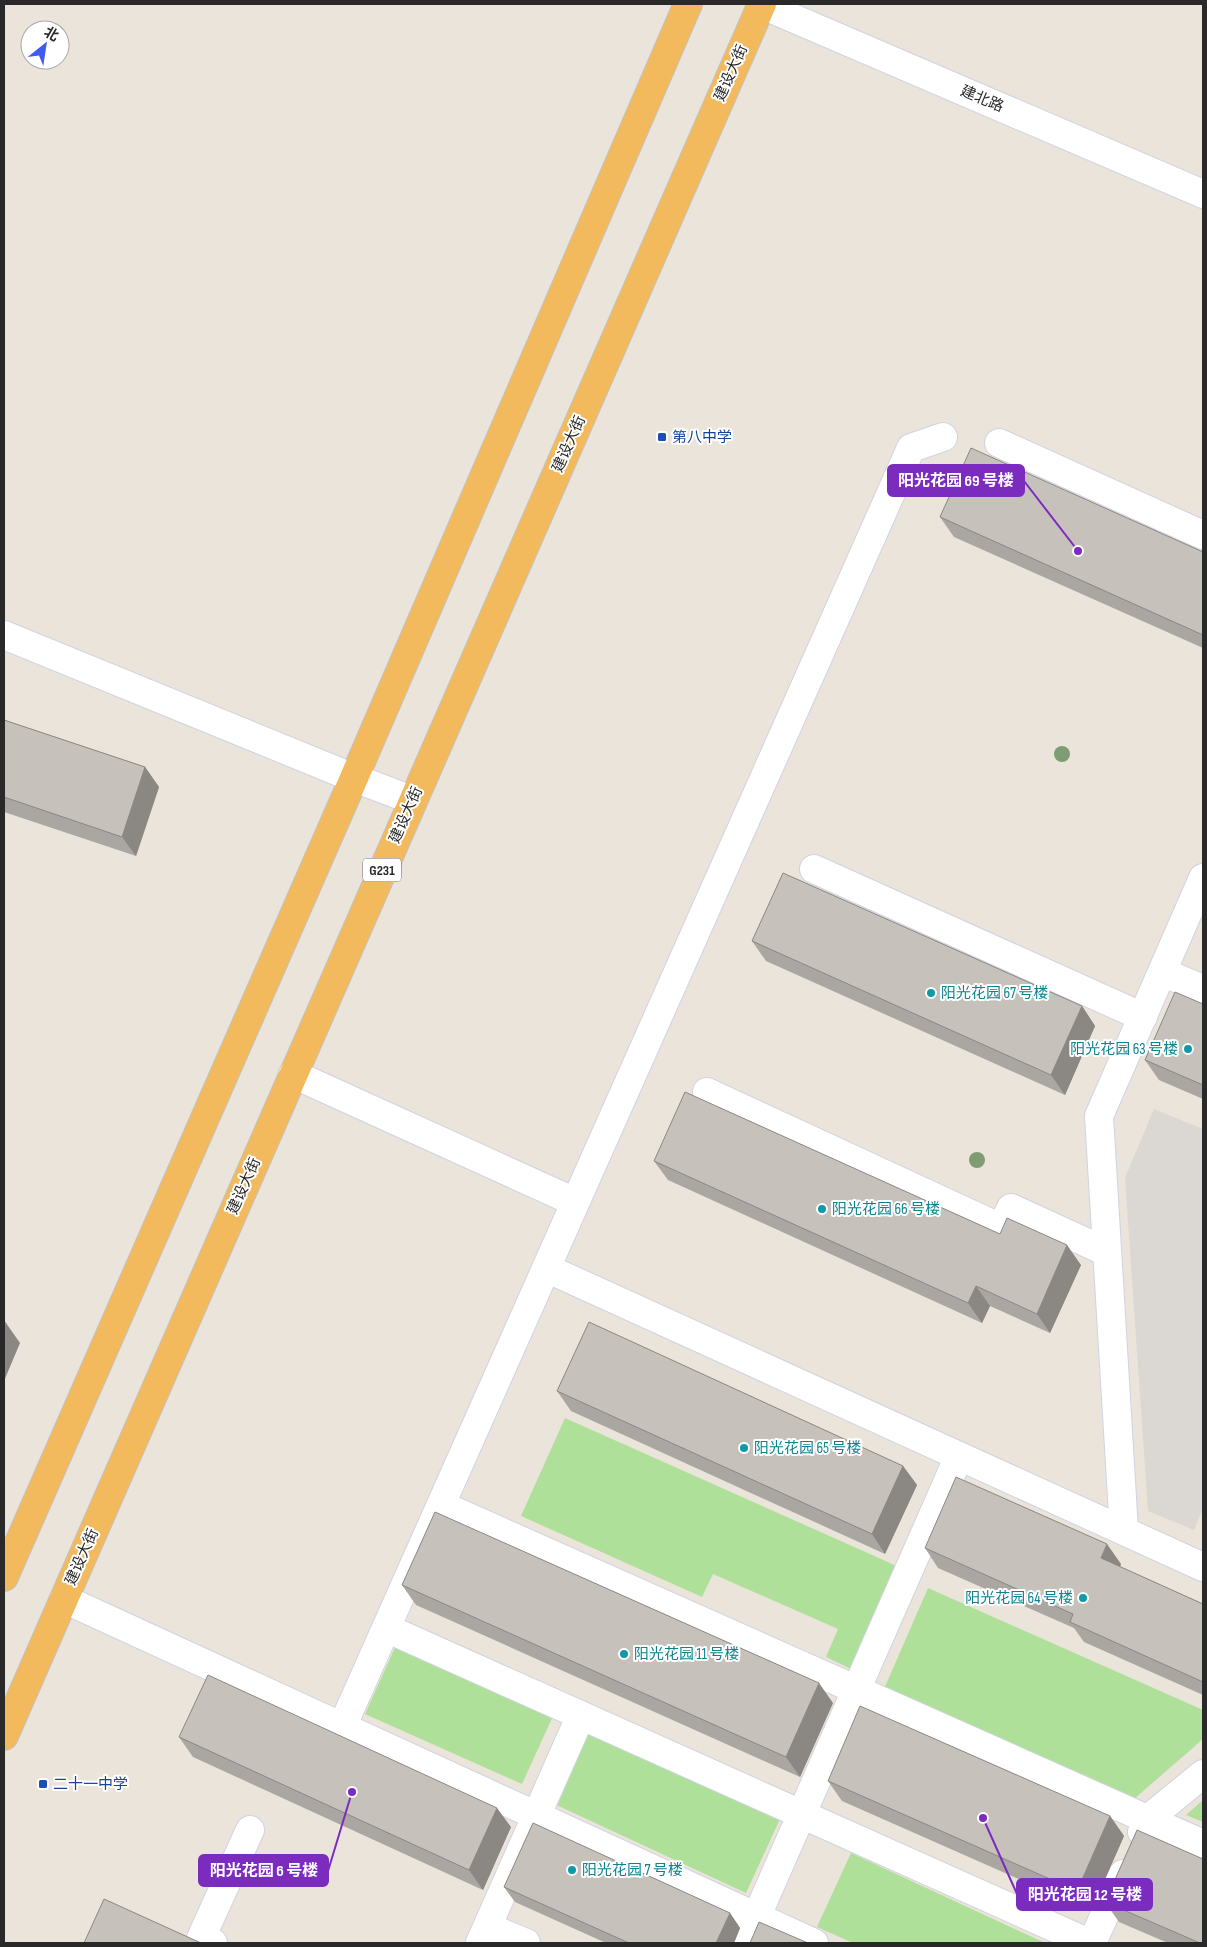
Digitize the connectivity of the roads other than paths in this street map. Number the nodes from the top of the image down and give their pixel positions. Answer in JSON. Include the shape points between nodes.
{"nodes":[{"id":1,"x":688,"y":4,"type":"edge"},
{"id":2,"x":761,"y":4,"type":"edge"},
{"id":3,"x":1203,"y":194,"type":"edge"},
{"id":4,"x":943,"y":437,"type":"dead end"},
{"id":5,"x":999,"y":443,"type":"dead end"},
{"id":6,"x":1203,"y":535,"type":"edge"},
{"id":7,"x":4,"y":635,"type":"edge"},
{"id":8,"x":354,"y":778,"type":"junction"},
{"id":9,"x":412,"y":800,"type":"junction"},
{"id":10,"x":814,"y":869,"type":"dead end"},
{"id":11,"x":1203,"y":878,"type":"edge"},
{"id":12,"x":1162,"y":972,"type":"junction"},
{"id":13,"x":1203,"y":990,"type":"edge"},
{"id":14,"x":1142,"y":1017,"type":"junction"},
{"id":15,"x":293,"y":1074,"type":"junction"},
{"id":16,"x":707,"y":1092,"type":"dead end"},
{"id":17,"x":576,"y":1202,"type":"junction"},
{"id":18,"x":1107,"y":1252,"type":"junction"},
{"id":19,"x":546,"y":1268,"type":"junction"},
{"id":20,"x":959,"y":1456,"type":"junction"},
{"id":21,"x":441,"y":1505,"type":"junction"},
{"id":22,"x":1124,"y":1531,"type":"junction"},
{"id":23,"x":1203,"y":1567,"type":"edge"},
{"id":24,"x":4,"y":1576,"type":"edge"},
{"id":25,"x":64,"y":1599,"type":"junction"},
{"id":26,"x":386,"y":1628,"type":"junction"},
{"id":27,"x":856,"y":1690,"type":"junction"},
{"id":28,"x":581,"y":1715,"type":"junction"},
{"id":29,"x":342,"y":1727,"type":"junction"},
{"id":30,"x":4,"y":1736,"type":"edge"},
{"id":31,"x":1203,"y":1774,"type":"edge"},
{"id":32,"x":802,"y":1814,"type":"junction"},
{"id":33,"x":536,"y":1816,"type":"junction"},
{"id":34,"x":1148,"y":1819,"type":"junction"},
{"id":35,"x":250,"y":1830,"type":"dead end"},
{"id":36,"x":1203,"y":1844,"type":"edge"},
{"id":37,"x":757,"y":1917,"type":"junction"},
{"id":38,"x":484,"y":1935,"type":"edge"},
{"id":39,"x":1085,"y":1942,"type":"edge"},
{"id":40,"x":212,"y":1943,"type":"edge"},
{"id":41,"x":526,"y":1943,"type":"edge"},
{"id":42,"x":745,"y":1943,"type":"edge"},
{"id":43,"x":814,"y":1943,"type":"edge"}],
"edges":[{"from":1,"to":8,"type":"highway"},
{"from":2,"to":3,"type":"street","name":"建北路"},
{"from":2,"to":9,"type":"highway","name":"建设大街","number":"G231"},
{"from":4,"to":17,"type":"street","via":[[911,448]]},
{"from":5,"to":6,"type":"street"},
{"from":7,"to":8,"type":"street"},
{"from":8,"to":9,"type":"street"},
{"from":8,"to":24,"type":"highway"},
{"from":9,"to":15,"type":"highway","name":"建设大街","number":"G231"},
{"from":10,"to":14,"type":"street"},
{"from":11,"to":12,"type":"street"},
{"from":12,"to":13,"type":"street"},
{"from":12,"to":14,"type":"street"},
{"from":14,"to":18,"type":"street","via":[[1099,1116]]},
{"from":15,"to":17,"type":"street"},
{"from":15,"to":25,"type":"highway","name":"建设大街","number":"G231"},
{"from":16,"to":18,"type":"street","via":[[1002,1228],[1011,1208]]},
{"from":17,"to":19,"type":"street"},
{"from":18,"to":22,"type":"street"},
{"from":19,"to":20,"type":"street"},
{"from":19,"to":21,"type":"street"},
{"from":20,"to":22,"type":"street"},
{"from":20,"to":27,"type":"street"},
{"from":21,"to":26,"type":"street"},
{"from":21,"to":27,"type":"street"},
{"from":22,"to":23,"type":"street"},
{"from":25,"to":29,"type":"street"},
{"from":25,"to":30,"type":"highway","name":"建设大街","number":"G231"},
{"from":26,"to":28,"type":"street"},
{"from":26,"to":29,"type":"street"},
{"from":27,"to":32,"type":"street"},
{"from":27,"to":34,"type":"street"},
{"from":28,"to":32,"type":"street"},
{"from":28,"to":33,"type":"street"},
{"from":29,"to":33,"type":"street"},
{"from":31,"to":34,"type":"street"},
{"from":32,"to":37,"type":"street"},
{"from":32,"to":39,"type":"street"},
{"from":33,"to":37,"type":"street"},
{"from":33,"to":38,"type":"street"},
{"from":34,"to":36,"type":"street"},
{"from":34,"to":39,"type":"street"},
{"from":35,"to":40,"type":"street","via":[[201,1938]]},
{"from":37,"to":42,"type":"street"},
{"from":37,"to":43,"type":"street"},
{"from":38,"to":41,"type":"street"}]}
